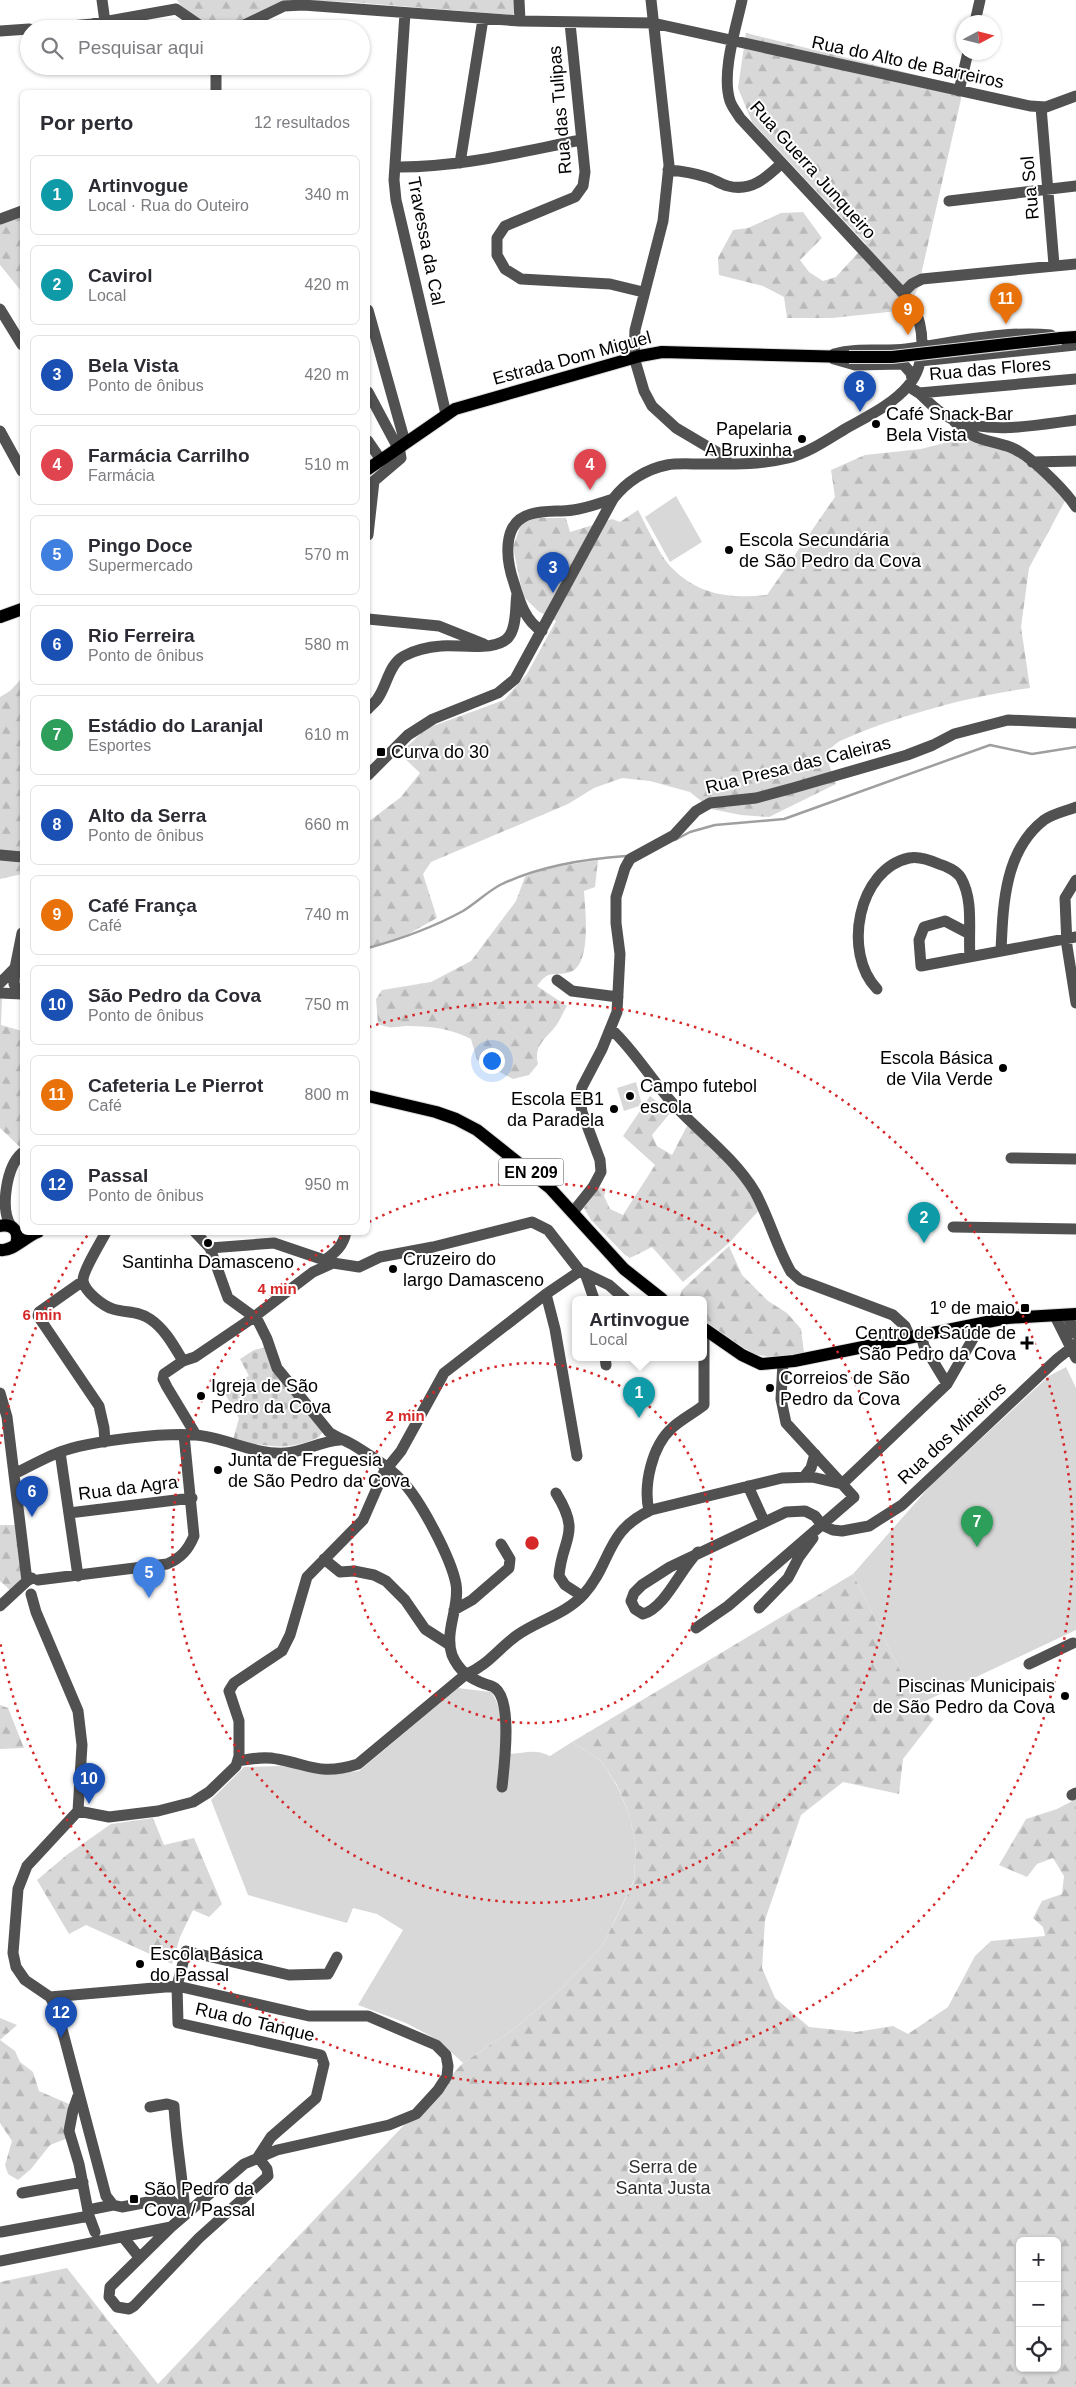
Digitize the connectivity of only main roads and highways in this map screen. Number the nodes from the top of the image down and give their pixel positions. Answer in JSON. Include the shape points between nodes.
{"nodes":[{"id":1,"x":1076,"y":337,"type":"edge"},
{"id":2,"x":370,"y":468,"type":"edge"},
{"id":3,"x":20,"y":610,"type":"edge"},
{"id":4,"x":0,"y":617,"type":"edge"},
{"id":5,"x":370,"y":1096,"type":"edge"},
{"id":6,"x":9,"y":1227,"type":"edge"},
{"id":7,"x":33,"y":1235,"type":"edge"},
{"id":8,"x":5,"y":1249,"type":"edge"},
{"id":9,"x":657,"y":1296,"type":"edge"},
{"id":10,"x":1066,"y":1315,"type":"edge"},
{"id":11,"x":707,"y":1330,"type":"edge"}],
"edges":[{"from":1,"to":2,"type":"main road","name":"Estrada Dom Miguel","bridge":true,"via":[[892,357],[662,352],[634,357],[465,405],[446,414]]},
{"from":3,"to":4,"type":"main road"},
{"from":5,"to":9,"type":"main road","number":"EN 209","via":[[436,1112],[476,1130],[550,1188],[624,1269]]},
{"from":6,"to":8,"type":"main road","via":[[18,1236]]},
{"from":7,"to":8,"type":"main road"},
{"from":10,"to":11,"type":"main road","via":[[1007,1318],[761,1364]]}]}
